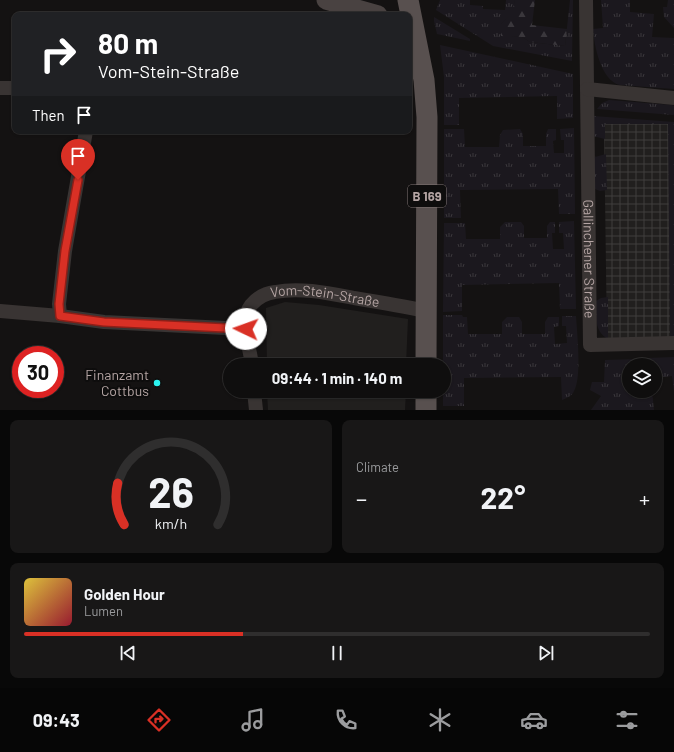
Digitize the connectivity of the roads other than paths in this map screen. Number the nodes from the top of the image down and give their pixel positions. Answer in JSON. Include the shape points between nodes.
{"nodes":[{"id":1,"x":326,"y":0,"type":"edge"},
{"id":2,"x":408,"y":0,"type":"edge"},
{"id":3,"x":586,"y":0,"type":"edge"},
{"id":4,"x":368,"y":12,"type":"edge"},
{"id":5,"x":410,"y":12,"type":"edge"},
{"id":6,"x":412,"y":25,"type":"edge"},
{"id":7,"x":0,"y":88,"type":"edge"},
{"id":8,"x":12,"y":88,"type":"edge"},
{"id":9,"x":587,"y":89,"type":"junction"},
{"id":10,"x":674,"y":98,"type":"edge"},
{"id":11,"x":85,"y":134,"type":"edge"},
{"id":12,"x":0,"y":311,"type":"edge"},
{"id":13,"x":426,"y":311,"type":"junction"},
{"id":14,"x":60,"y":316,"type":"junction"},
{"id":15,"x":246,"y":329,"type":"junction"},
{"id":16,"x":674,"y":343,"type":"edge"},
{"id":17,"x":251,"y":358,"type":"edge"},
{"id":18,"x":426,"y":358,"type":"edge"},
{"id":19,"x":255,"y":398,"type":"edge"},
{"id":20,"x":426,"y":398,"type":"edge"},
{"id":21,"x":256,"y":410,"type":"edge"},
{"id":22,"x":426,"y":410,"type":"edge"}],
"edges":[{"from":1,"to":4,"type":"street"},
{"from":2,"to":5,"type":"main road","number":"B 169"},
{"from":3,"to":9,"type":"street"},
{"from":6,"to":13,"type":"main road","number":"B 169","via":[[424,80],[427,117]]},
{"from":7,"to":8,"type":"street"},
{"from":9,"to":10,"type":"street"},
{"from":9,"to":16,"type":"street","name":"Gallinchener Straße","via":[[590,345]]},
{"from":11,"to":14,"type":"street","via":[[65,251]]},
{"from":12,"to":14,"type":"street"},
{"from":13,"to":15,"type":"street","name":"Vom-Stein-Straße","via":[[318,292],[284,290],[261,297],[251,306],[246,317]]},
{"from":13,"to":18,"type":"main road","number":"B 169"},
{"from":14,"to":15,"type":"street","via":[[104,322]]},
{"from":15,"to":17,"type":"street","name":"Vom-Stein-Straße"},
{"from":19,"to":21,"type":"street"},
{"from":20,"to":22,"type":"main road"}]}
